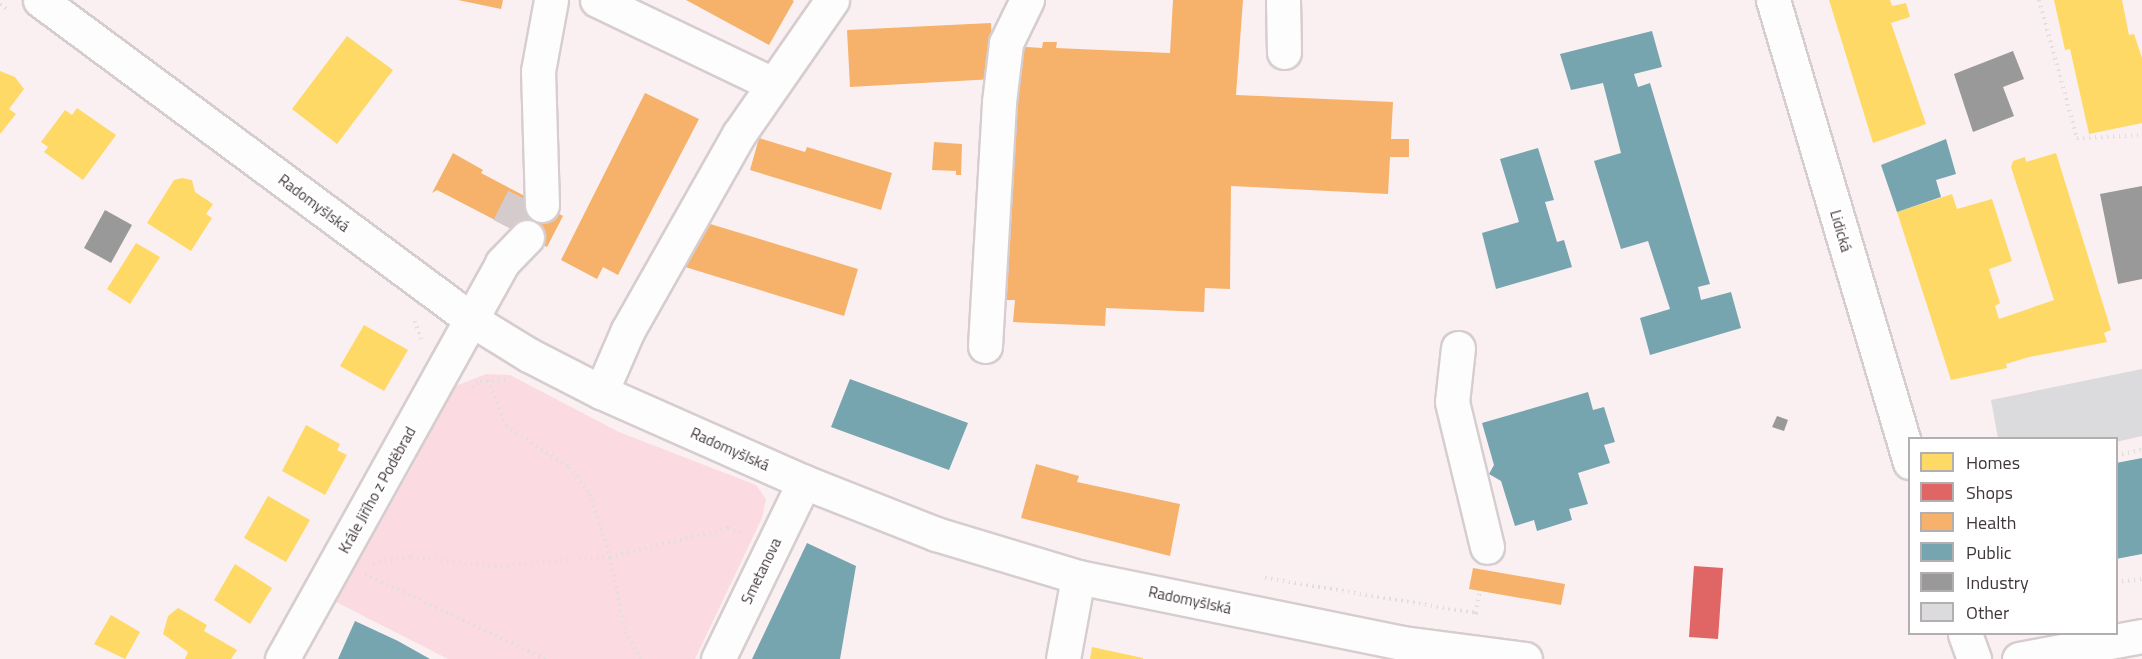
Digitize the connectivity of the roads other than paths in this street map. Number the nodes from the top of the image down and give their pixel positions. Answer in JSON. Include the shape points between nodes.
{"nodes":[{"id":1,"x":551,"y":0,"type":"edge"},
{"id":2,"x":597,"y":0,"type":"edge"},
{"id":3,"x":832,"y":0,"type":"edge"},
{"id":4,"x":1027,"y":0,"type":"edge"},
{"id":5,"x":1283,"y":0,"type":"edge"},
{"id":6,"x":1773,"y":0,"type":"edge"},
{"id":7,"x":30,"y":9,"type":"edge"},
{"id":8,"x":1284,"y":52,"type":"dead end"},
{"id":9,"x":772,"y":84,"type":"junction"},
{"id":10,"x":533,"y":200,"type":"tunnel mouth"},
{"id":11,"x":518,"y":232,"type":"tunnel mouth"},
{"id":12,"x":472,"y":320,"type":"junction"},
{"id":13,"x":985,"y":346,"type":"dead end"},
{"id":14,"x":1458,"y":348,"type":"dead end"},
{"id":15,"x":601,"y":392,"type":"junction"},
{"id":16,"x":1908,"y":455,"type":"edge"},
{"id":17,"x":804,"y":482,"type":"junction"},
{"id":18,"x":1487,"y":547,"type":"dead end"},
{"id":19,"x":1078,"y":577,"type":"junction"},
{"id":20,"x":1966,"y":635,"type":"edge"},
{"id":21,"x":2142,"y":636,"type":"edge"},
{"id":22,"x":1401,"y":651,"type":"edge"},
{"id":23,"x":282,"y":659,"type":"edge"},
{"id":24,"x":718,"y":659,"type":"edge"},
{"id":25,"x":1063,"y":659,"type":"edge"},
{"id":26,"x":1525,"y":659,"type":"edge"},
{"id":27,"x":1974,"y":659,"type":"edge"},
{"id":28,"x":2019,"y":659,"type":"edge"}],
"edges":[{"from":1,"to":10,"type":"street","via":[[537,71],[541,165]]},
{"from":2,"to":9,"type":"street"},
{"from":3,"to":9,"type":"street"},
{"from":4,"to":13,"type":"street","via":[[1006,43],[1000,90]]},
{"from":5,"to":8,"type":"street"},
{"from":6,"to":16,"type":"street","name":"Lidická"},
{"from":7,"to":12,"type":"street","name":"Radomyšlská"},
{"from":9,"to":15,"type":"street","via":[[739,134],[628,330]]},
{"from":11,"to":12,"type":"street","name":"Krále Jiřího z Poděbrad"},
{"from":12,"to":15,"type":"street","name":"Radomyšlská"},
{"from":12,"to":23,"type":"street","name":"Krále Jiřího z Poděbrad"},
{"from":14,"to":18,"type":"street","via":[[1452,402]]},
{"from":15,"to":17,"type":"street","name":"Radomyšlská"},
{"from":17,"to":19,"type":"street","name":"Radomyšlská","via":[[945,537]]},
{"from":17,"to":24,"type":"street","name":"Smetanova"},
{"from":19,"to":22,"type":"street","name":"Radomyšlská"},
{"from":19,"to":25,"type":"street"},
{"from":20,"to":27,"type":"street"},
{"from":21,"to":28,"type":"street"},
{"from":22,"to":26,"type":"street","name":"Radomyšlská","via":[[1473,651]]}]}
